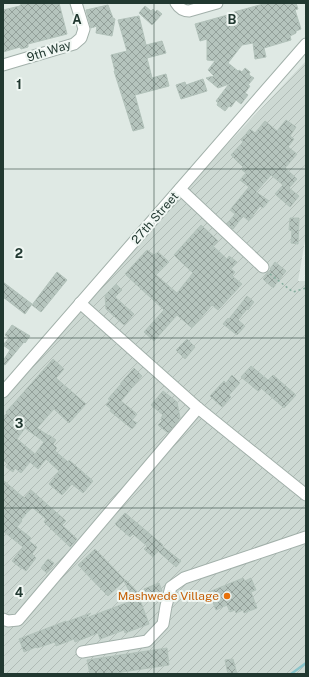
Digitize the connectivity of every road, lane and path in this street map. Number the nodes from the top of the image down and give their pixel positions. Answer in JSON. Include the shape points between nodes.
{"nodes":[{"id":1,"x":76,"y":3,"type":"edge"},
{"id":2,"x":176,"y":3,"type":"edge"},
{"id":3,"x":217,"y":3,"type":"edge"},
{"id":4,"x":306,"y":44,"type":"edge"},
{"id":5,"x":3,"y":65,"type":"edge"},
{"id":6,"x":180,"y":189,"type":"junction"},
{"id":7,"x":262,"y":267,"type":"joint"},
{"id":8,"x":306,"y":288,"type":"edge"},
{"id":9,"x":80,"y":303,"type":"junction"},
{"id":10,"x":3,"y":392,"type":"edge"},
{"id":11,"x":198,"y":408,"type":"junction"},
{"id":12,"x":306,"y":496,"type":"edge"},
{"id":13,"x":306,"y":538,"type":"edge"},
{"id":14,"x":3,"y":619,"type":"edge"},
{"id":15,"x":82,"y":652,"type":"dead end"}],
"edges":[{"from":1,"to":5,"type":"street","name":"9th Way","via":[[84,29],[81,38],[74,44]]},
{"from":2,"to":3,"type":"street","via":[[185,11]]},
{"from":4,"to":6,"type":"street","name":"27th Street"},
{"from":6,"to":7,"type":"street"},
{"from":6,"to":9,"type":"street","name":"27th Street"},
{"from":7,"to":8,"type":"path","via":[[293,292]]},
{"from":9,"to":10,"type":"street","name":"27th Street"},
{"from":9,"to":11,"type":"street"},
{"from":11,"to":12,"type":"street"},
{"from":11,"to":14,"type":"street","via":[[18,620]]},
{"from":13,"to":15,"type":"street","via":[[184,578],[172,587],[163,624],[147,641]]}]}
